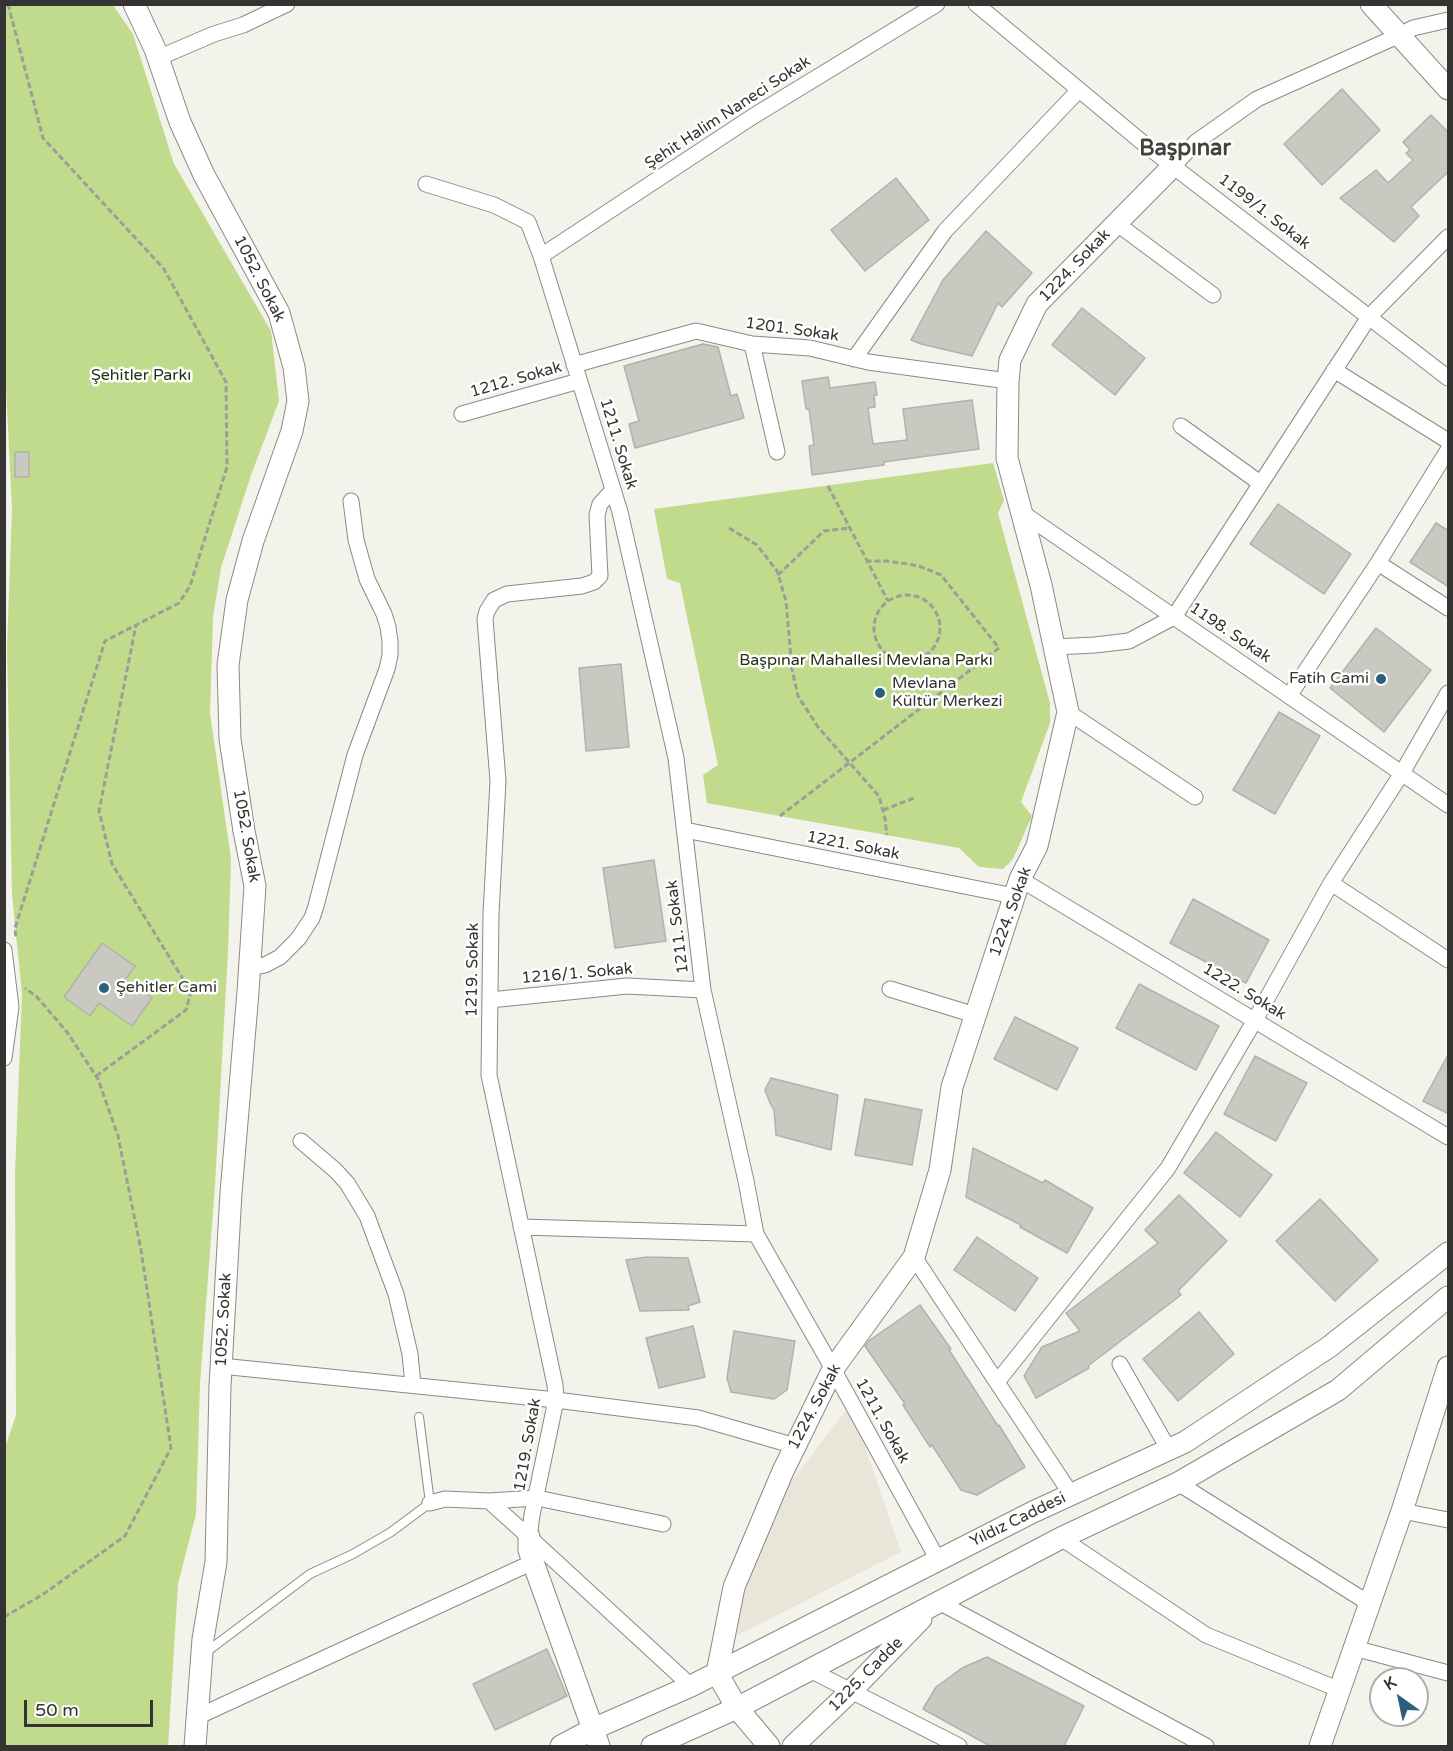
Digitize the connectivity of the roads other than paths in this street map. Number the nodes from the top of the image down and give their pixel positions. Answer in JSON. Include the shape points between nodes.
{"nodes":[{"id":1,"x":134,"y":4,"type":"edge"},
{"id":2,"x":287,"y":4,"type":"edge"},
{"id":3,"x":937,"y":4,"type":"edge"},
{"id":4,"x":976,"y":4,"type":"edge"},
{"id":5,"x":1371,"y":4,"type":"edge"},
{"id":6,"x":1449,"y":20,"type":"edge"},
{"id":7,"x":1400,"y":35,"type":"junction"},
{"id":8,"x":158,"y":58,"type":"junction"},
{"id":9,"x":1449,"y":89,"type":"edge"},
{"id":10,"x":1079,"y":90,"type":"junction"},
{"id":11,"x":1174,"y":165,"type":"junction"},
{"id":12,"x":426,"y":184,"type":"dead end"},
{"id":13,"x":1116,"y":223,"type":"junction"},
{"id":14,"x":1449,"y":237,"type":"edge"},
{"id":15,"x":541,"y":256,"type":"junction"},
{"id":16,"x":1213,"y":294,"type":"dead end"},
{"id":17,"x":1369,"y":316,"type":"junction"},
{"id":18,"x":752,"y":344,"type":"junction"},
{"id":19,"x":854,"y":359,"type":"junction"},
{"id":20,"x":574,"y":365,"type":"junction"},
{"id":21,"x":1334,"y":370,"type":"junction"},
{"id":22,"x":1449,"y":378,"type":"edge"},
{"id":23,"x":579,"y":381,"type":"junction"},
{"id":24,"x":1008,"y":381,"type":"junction"},
{"id":25,"x":462,"y":414,"type":"dead end"},
{"id":26,"x":1181,"y":426,"type":"dead end"},
{"id":27,"x":1449,"y":441,"type":"edge"},
{"id":28,"x":1449,"y":450,"type":"edge"},
{"id":29,"x":777,"y":452,"type":"dead end"},
{"id":30,"x":1260,"y":483,"type":"junction"},
{"id":31,"x":613,"y":490,"type":"junction"},
{"id":32,"x":351,"y":501,"type":"dead end"},
{"id":33,"x":1021,"y":512,"type":"junction"},
{"id":34,"x":1378,"y":563,"type":"junction"},
{"id":35,"x":1449,"y":608,"type":"edge"},
{"id":36,"x":1174,"y":617,"type":"junction"},
{"id":37,"x":1054,"y":647,"type":"junction"},
{"id":38,"x":1449,"y":693,"type":"edge"},
{"id":39,"x":1289,"y":696,"type":"junction"},
{"id":40,"x":1068,"y":712,"type":"junction"},
{"id":41,"x":1402,"y":773,"type":"junction"},
{"id":42,"x":1195,"y":797,"type":"dead end"},
{"id":43,"x":1449,"y":805,"type":"edge"},
{"id":44,"x":684,"y":830,"type":"junction"},
{"id":45,"x":1330,"y":883,"type":"junction"},
{"id":46,"x":1017,"y":887,"type":"junction"},
{"id":47,"x":4,"y":950,"type":"edge"},
{"id":48,"x":1449,"y":960,"type":"edge"},
{"id":49,"x":250,"y":968,"type":"junction"},
{"id":50,"x":890,"y":989,"type":"dead end"},
{"id":51,"x":703,"y":990,"type":"junction"},
{"id":52,"x":490,"y":1000,"type":"junction"},
{"id":53,"x":975,"y":1015,"type":"junction"},
{"id":54,"x":1255,"y":1020,"type":"junction"},
{"id":55,"x":4,"y":1058,"type":"edge"},
{"id":56,"x":1449,"y":1137,"type":"edge"},
{"id":57,"x":301,"y":1141,"type":"dead end"},
{"id":58,"x":521,"y":1227,"type":"junction"},
{"id":59,"x":756,"y":1234,"type":"junction"},
{"id":60,"x":1449,"y":1253,"type":"edge"},
{"id":61,"x":914,"y":1257,"type":"junction"},
{"id":62,"x":1449,"y":1297,"type":"edge"},
{"id":63,"x":1120,"y":1364,"type":"dead end"},
{"id":64,"x":221,"y":1366,"type":"junction"},
{"id":65,"x":1449,"y":1367,"type":"edge"},
{"id":66,"x":833,"y":1369,"type":"junction"},
{"id":67,"x":997,"y":1382,"type":"junction"},
{"id":68,"x":413,"y":1385,"type":"junction"},
{"id":69,"x":556,"y":1400,"type":"junction"},
{"id":70,"x":419,"y":1417,"type":"dead end"},
{"id":71,"x":795,"y":1446,"type":"junction"},
{"id":72,"x":1169,"y":1449,"type":"junction"},
{"id":73,"x":1179,"y":1483,"type":"junction"},
{"id":74,"x":1071,"y":1494,"type":"junction"},
{"id":75,"x":537,"y":1498,"type":"junction"},
{"id":76,"x":489,"y":1501,"type":"junction"},
{"id":77,"x":430,"y":1503,"type":"junction"},
{"id":78,"x":1402,"y":1511,"type":"junction"},
{"id":79,"x":1449,"y":1520,"type":"edge"},
{"id":80,"x":663,"y":1524,"type":"dead end"},
{"id":81,"x":530,"y":1537,"type":"junction"},
{"id":82,"x":1061,"y":1538,"type":"junction"},
{"id":83,"x":938,"y":1560,"type":"junction"},
{"id":84,"x":533,"y":1562,"type":"junction"},
{"id":85,"x":939,"y":1602,"type":"junction"},
{"id":86,"x":1370,"y":1604,"type":"junction"},
{"id":87,"x":1354,"y":1648,"type":"junction"},
{"id":88,"x":201,"y":1655,"type":"junction"},
{"id":89,"x":810,"y":1670,"type":"junction"},
{"id":90,"x":717,"y":1672,"type":"junction"},
{"id":91,"x":1449,"y":1673,"type":"edge"},
{"id":92,"x":691,"y":1686,"type":"junction"},
{"id":93,"x":1340,"y":1690,"type":"junction"},
{"id":94,"x":851,"y":1691,"type":"junction"},
{"id":95,"x":737,"y":1708,"type":"junction"},
{"id":96,"x":197,"y":1717,"type":"junction"},
{"id":97,"x":596,"y":1738,"type":"edge"},
{"id":98,"x":195,"y":1746,"type":"edge"},
{"id":99,"x":561,"y":1746,"type":"edge"},
{"id":100,"x":652,"y":1746,"type":"edge"},
{"id":101,"x":769,"y":1746,"type":"edge"},
{"id":102,"x":793,"y":1746,"type":"edge"},
{"id":103,"x":960,"y":1746,"type":"edge"},
{"id":104,"x":1206,"y":1746,"type":"edge"},
{"id":105,"x":1320,"y":1746,"type":"edge"}],
"edges":[{"from":1,"to":8,"type":"street","name":"1052. Sokak"},
{"from":2,"to":8,"type":"street"},
{"from":3,"to":15,"type":"street","name":"Şehit Halim Naneci Sokak","via":[[753,117]]},
{"from":4,"to":10,"type":"street","name":"1199/1. Sokak"},
{"from":5,"to":7,"type":"street"},
{"from":6,"to":7,"type":"street"},
{"from":7,"to":9,"type":"street"},
{"from":7,"to":11,"type":"street","via":[[1257,99],[1196,142]]},
{"from":8,"to":49,"type":"street","name":"1052. Sokak","via":[[204,175],[279,313],[294,367],[298,401],[292,431],[253,541],[237,600],[228,665],[230,739],[255,886]]},
{"from":10,"to":11,"type":"street","name":"1199/1. Sokak"},
{"from":10,"to":19,"type":"street","via":[[945,231]]},
{"from":11,"to":13,"type":"street","name":"1224. Sokak"},
{"from":11,"to":17,"type":"street","name":"1199/1. Sokak"},
{"from":12,"to":15,"type":"street","name":"1211. Sokak","via":[[494,205],[528,222]]},
{"from":13,"to":16,"type":"street"},
{"from":13,"to":24,"type":"street","name":"1224. Sokak","via":[[1037,304],[1010,360]]},
{"from":14,"to":17,"type":"street"},
{"from":15,"to":20,"type":"street","name":"1211. Sokak"},
{"from":17,"to":21,"type":"street"},
{"from":17,"to":22,"type":"street","name":"1199/1. Sokak"},
{"from":18,"to":19,"type":"street","name":"1201. Sokak","via":[[810,348]]},
{"from":18,"to":20,"type":"street","name":"1201. Sokak","via":[[696,331]]},
{"from":18,"to":29,"type":"street"},
{"from":19,"to":24,"type":"street","name":"1201. Sokak"},
{"from":20,"to":23,"type":"street","name":"1211. Sokak"},
{"from":21,"to":27,"type":"street"},
{"from":21,"to":30,"type":"street"},
{"from":23,"to":25,"type":"street","name":"1212. Sokak"},
{"from":23,"to":31,"type":"street","name":"1211. Sokak"},
{"from":24,"to":33,"type":"street","name":"1224. Sokak","via":[[1007,458]]},
{"from":26,"to":30,"type":"street"},
{"from":28,"to":34,"type":"street"},
{"from":30,"to":36,"type":"street"},
{"from":31,"to":44,"type":"street","name":"1211. Sokak","via":[[676,758]]},
{"from":31,"to":52,"type":"street","name":"1219. Sokak","via":[[600,504],[597,515],[600,576],[582,585],[507,594],[494,600],[485,619],[498,781]]},
{"from":32,"to":49,"type":"street","via":[[367,579],[388,627],[388,662],[355,755],[312,918],[280,957]]},
{"from":33,"to":36,"type":"street","name":"1198. Sokak"},
{"from":33,"to":37,"type":"street","name":"1224. Sokak"},
{"from":34,"to":35,"type":"street"},
{"from":34,"to":39,"type":"street"},
{"from":36,"to":37,"type":"street","via":[[1129,641]]},
{"from":36,"to":39,"type":"street","name":"1198. Sokak"},
{"from":37,"to":40,"type":"street","name":"1224. Sokak"},
{"from":38,"to":41,"type":"street"},
{"from":39,"to":41,"type":"street","name":"1198. Sokak"},
{"from":40,"to":42,"type":"street"},
{"from":40,"to":46,"type":"street","name":"1224. Sokak","via":[[1037,846]]},
{"from":41,"to":43,"type":"street","name":"1198. Sokak"},
{"from":41,"to":45,"type":"street"},
{"from":44,"to":46,"type":"street","name":"1221. Sokak"},
{"from":44,"to":51,"type":"street","name":"1211. Sokak"},
{"from":45,"to":48,"type":"street"},
{"from":45,"to":54,"type":"street"},
{"from":46,"to":53,"type":"street","name":"1224. Sokak"},
{"from":46,"to":54,"type":"street","name":"1222. Sokak"},
{"from":47,"to":55,"type":"street","via":[[11,1007]]},
{"from":49,"to":64,"type":"street","name":"1052. Sokak"},
{"from":50,"to":53,"type":"street"},
{"from":51,"to":52,"type":"street","name":"1216/1. Sokak","via":[[627,986]]},
{"from":51,"to":59,"type":"street","name":"1211. Sokak"},
{"from":52,"to":58,"type":"street","name":"1219. Sokak","via":[[489,1075]]},
{"from":53,"to":61,"type":"street","name":"1224. Sokak","via":[[952,1087],[940,1170]]},
{"from":54,"to":56,"type":"street","name":"1222. Sokak"},
{"from":54,"to":67,"type":"street","via":[[1168,1168]]},
{"from":57,"to":68,"type":"street","via":[[335,1170],[367,1216],[396,1294]]},
{"from":58,"to":59,"type":"street"},
{"from":58,"to":69,"type":"street","name":"1219. Sokak"},
{"from":59,"to":66,"type":"street","name":"1211. Sokak"},
{"from":60,"to":72,"type":"street","name":"Yıldız Caddesi","via":[[1329,1347]]},
{"from":61,"to":66,"type":"street","name":"1224. Sokak"},
{"from":61,"to":67,"type":"street"},
{"from":62,"to":73,"type":"street","via":[[1338,1390]]},
{"from":63,"to":72,"type":"street"},
{"from":64,"to":68,"type":"street"},
{"from":64,"to":88,"type":"street","name":"1052. Sokak","via":[[216,1562]]},
{"from":65,"to":78,"type":"street"},
{"from":66,"to":71,"type":"street","name":"1224. Sokak"},
{"from":66,"to":83,"type":"street","name":"1211. Sokak"},
{"from":67,"to":74,"type":"street"},
{"from":68,"to":69,"type":"street"},
{"from":69,"to":71,"type":"street","via":[[698,1418]]},
{"from":69,"to":75,"type":"street","name":"1219. Sokak"},
{"from":70,"to":77,"type":"lane"},
{"from":71,"to":90,"type":"street","name":"1224. Sokak","via":[[734,1587]]},
{"from":72,"to":74,"type":"street","name":"Yıldız Caddesi"},
{"from":73,"to":82,"type":"street"},
{"from":73,"to":86,"type":"street"},
{"from":74,"to":83,"type":"street","name":"Yıldız Caddesi"},
{"from":75,"to":76,"type":"street"},
{"from":75,"to":80,"type":"street"},
{"from":75,"to":81,"type":"street","name":"1219. Sokak"},
{"from":76,"to":77,"type":"street","via":[[445,1499]]},
{"from":76,"to":81,"type":"street"},
{"from":77,"to":88,"type":"lane","via":[[391,1532],[310,1574]]},
{"from":78,"to":79,"type":"street"},
{"from":78,"to":86,"type":"street"},
{"from":81,"to":84,"type":"street"},
{"from":81,"to":92,"type":"street"},
{"from":82,"to":85,"type":"street"},
{"from":82,"to":93,"type":"street","via":[[1206,1635]]},
{"from":83,"to":90,"type":"street","name":"Yıldız Caddesi"},
{"from":84,"to":96,"type":"street"},
{"from":84,"to":97,"type":"street"},
{"from":85,"to":89,"type":"street"},
{"from":85,"to":94,"type":"street","name":"1225. Cadde"},
{"from":85,"to":104,"type":"street"},
{"from":86,"to":87,"type":"street"},
{"from":87,"to":91,"type":"street"},
{"from":87,"to":93,"type":"street"},
{"from":88,"to":96,"type":"street","name":"1052. Sokak"},
{"from":89,"to":94,"type":"street"},
{"from":89,"to":95,"type":"street"},
{"from":90,"to":92,"type":"street","name":"Yıldız Caddesi"},
{"from":90,"to":95,"type":"street"},
{"from":92,"to":97,"type":"street","name":"Yıldız Caddesi"},
{"from":93,"to":105,"type":"street"},
{"from":94,"to":102,"type":"street","name":"1225. Cadde"},
{"from":94,"to":103,"type":"street"},
{"from":95,"to":100,"type":"street"},
{"from":95,"to":101,"type":"street"},
{"from":96,"to":98,"type":"street","name":"1052. Sokak"},
{"from":97,"to":99,"type":"street","name":"Yıldız Caddesi"}]}
